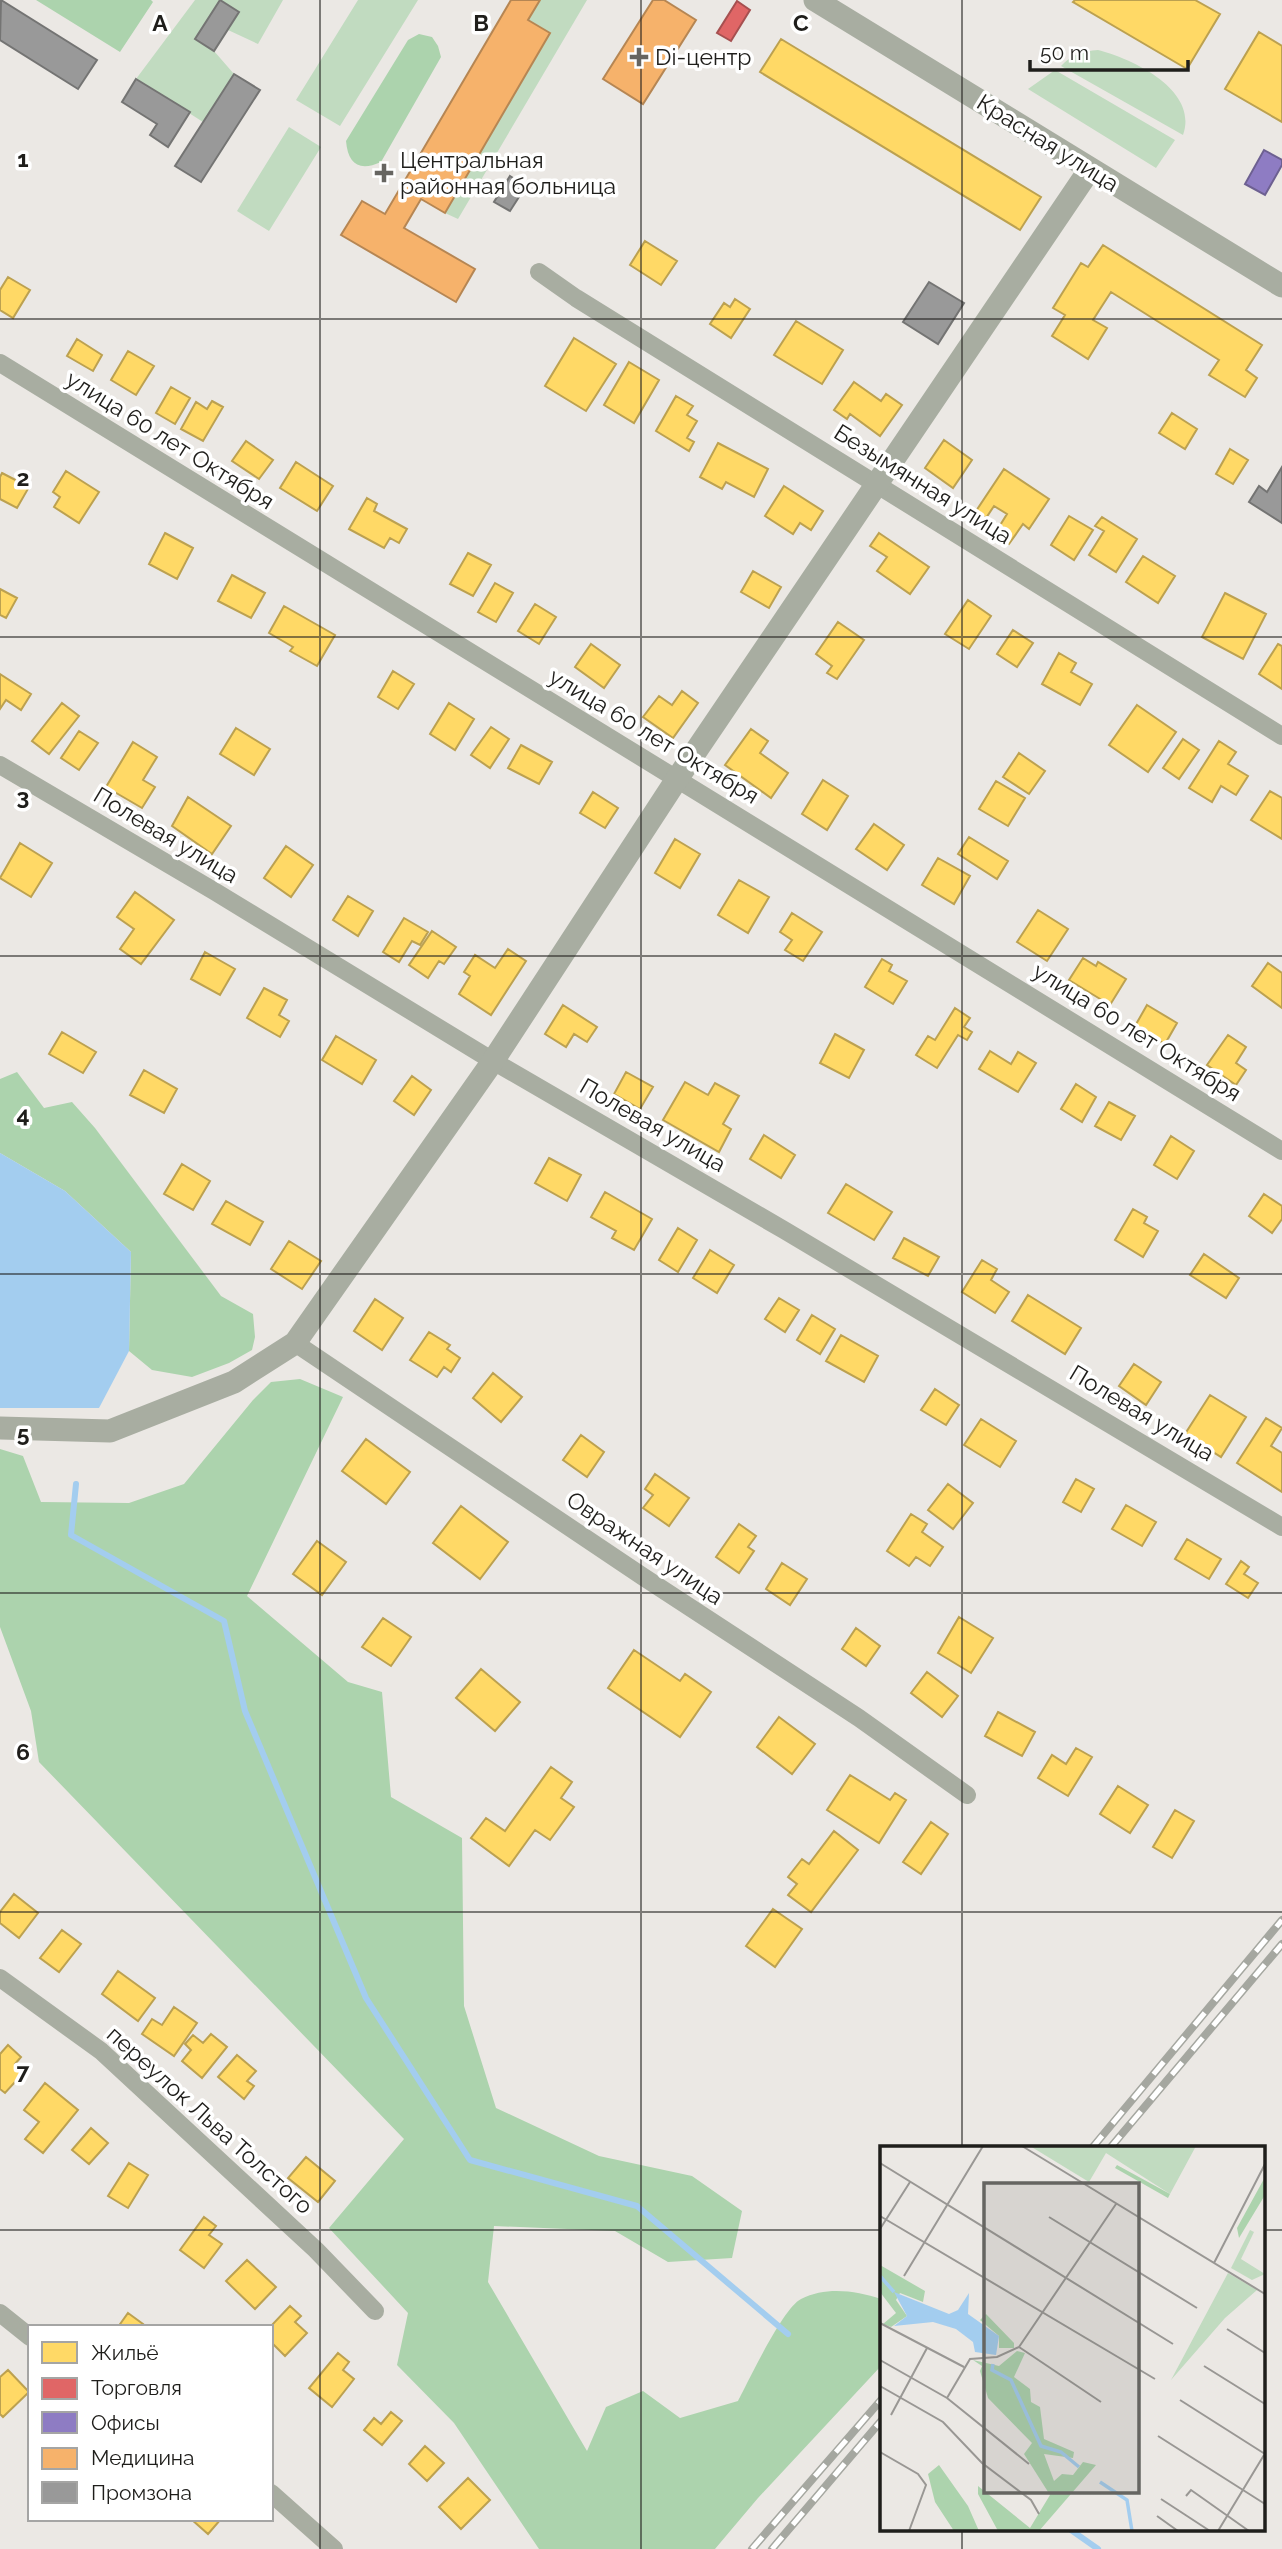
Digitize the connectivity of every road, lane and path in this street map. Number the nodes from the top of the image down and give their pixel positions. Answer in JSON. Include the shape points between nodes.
{"nodes":[{"id":1,"x":815,"y":0,"type":"edge"},
{"id":2,"x":1090,"y":170,"type":"junction"},
{"id":3,"x":539,"y":272,"type":"dead end"},
{"id":4,"x":1282,"y":286,"type":"edge"},
{"id":5,"x":0,"y":363,"type":"edge"},
{"id":6,"x":876,"y":485,"type":"junction"},
{"id":7,"x":1282,"y":736,"type":"edge"},
{"id":8,"x":0,"y":765,"type":"edge"},
{"id":9,"x":677,"y":779,"type":"junction"},
{"id":10,"x":493,"y":1061,"type":"junction"},
{"id":11,"x":1282,"y":1151,"type":"edge"},
{"id":12,"x":295,"y":1343,"type":"junction"},
{"id":13,"x":0,"y":1428,"type":"edge"},
{"id":14,"x":1282,"y":1527,"type":"edge"},
{"id":15,"x":967,"y":1795,"type":"dead end"},
{"id":16,"x":0,"y":1978,"type":"edge"},
{"id":17,"x":375,"y":2311,"type":"dead end"},
{"id":18,"x":0,"y":2313,"type":"edge"},
{"id":19,"x":28,"y":2334,"type":"edge"},
{"id":20,"x":273,"y":2495,"type":"edge"},
{"id":21,"x":334,"y":2549,"type":"edge"}],
"edges":[{"from":1,"to":2,"type":"street","name":"Красная улица"},
{"from":2,"to":4,"type":"street","name":"Красная улица"},
{"from":2,"to":6,"type":"street"},
{"from":3,"to":6,"type":"street","name":"Безымянная улица"},
{"from":5,"to":9,"type":"street","name":"улица 60 лет Октября"},
{"from":6,"to":7,"type":"street","name":"Безымянная улица"},
{"from":6,"to":9,"type":"street"},
{"from":8,"to":10,"type":"street","name":"Полевая улица"},
{"from":9,"to":10,"type":"street"},
{"from":9,"to":11,"type":"street","name":"улица 60 лет Октября"},
{"from":10,"to":12,"type":"street"},
{"from":10,"to":14,"type":"street","name":"Полевая улица"},
{"from":12,"to":13,"type":"street","via":[[234,1382],[110,1431]]},
{"from":12,"to":15,"type":"street","name":"Овражная улица","via":[[859,1718]]},
{"from":16,"to":17,"type":"street","name":"переулок Льва Толстого","via":[[101,2051],[316,2250]]},
{"from":18,"to":19,"type":"street"},
{"from":20,"to":21,"type":"street"}]}
